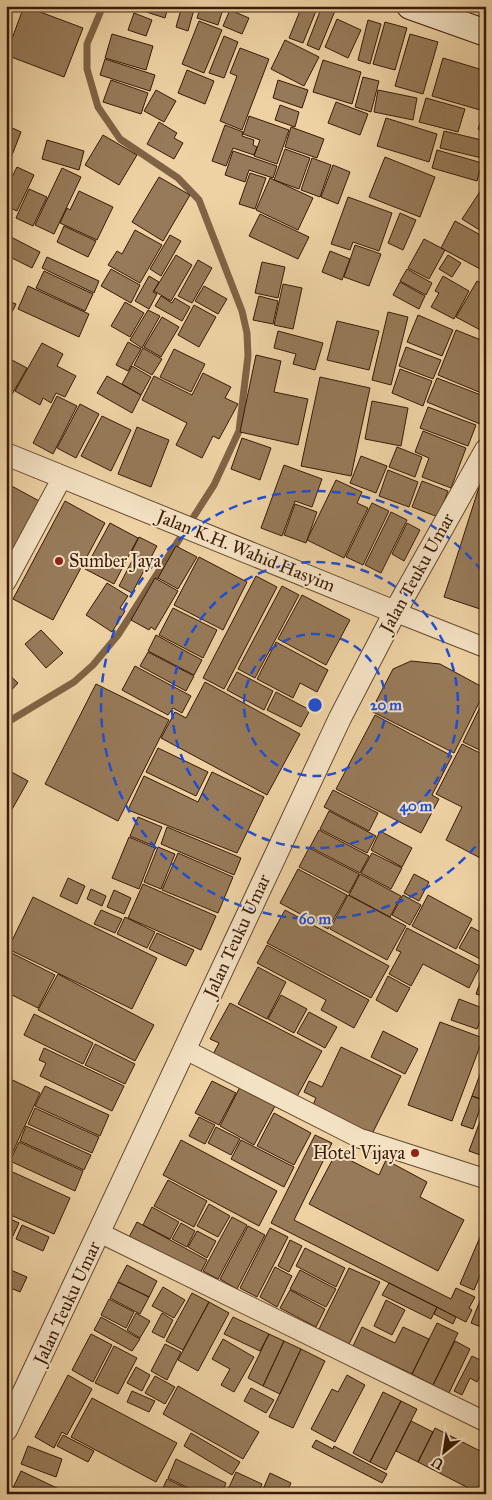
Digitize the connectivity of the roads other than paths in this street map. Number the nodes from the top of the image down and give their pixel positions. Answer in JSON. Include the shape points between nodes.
{"nodes":[{"id":1,"x":410,"y":6,"type":"edge"},
{"id":2,"x":486,"y":33,"type":"edge"},
{"id":3,"x":486,"y":450,"type":"edge"},
{"id":4,"x":6,"y":454,"type":"edge"},
{"id":5,"x":62,"y":476,"type":"junction"},
{"id":6,"x":6,"y":582,"type":"edge"},
{"id":7,"x":395,"y":612,"type":"junction"},
{"id":8,"x":486,"y":648,"type":"edge"},
{"id":9,"x":184,"y":1050,"type":"junction"},
{"id":10,"x":486,"y":1179,"type":"edge"},
{"id":11,"x":100,"y":1233,"type":"junction"},
{"id":12,"x":486,"y":1422,"type":"edge"},
{"id":13,"x":6,"y":1430,"type":"edge"}],
"edges":[{"from":1,"to":2,"type":"main road"},
{"from":3,"to":7,"type":"street","name":"Jalan Teuku Umar"},
{"from":4,"to":5,"type":"street","name":"Jalan K.H. Wahid Hasyim"},
{"from":5,"to":6,"type":"street"},
{"from":5,"to":7,"type":"street","name":"Jalan K.H. Wahid Hasyim"},
{"from":7,"to":8,"type":"street","name":"Jalan K.H. Wahid Hasyim"},
{"from":7,"to":9,"type":"street","name":"Jalan Teuku Umar","via":[[340,718]]},
{"from":9,"to":10,"type":"street","via":[[359,1138]]},
{"from":9,"to":11,"type":"street","name":"Jalan Teuku Umar"},
{"from":11,"to":12,"type":"street"},
{"from":11,"to":13,"type":"street","name":"Jalan Teuku Umar"}]}
